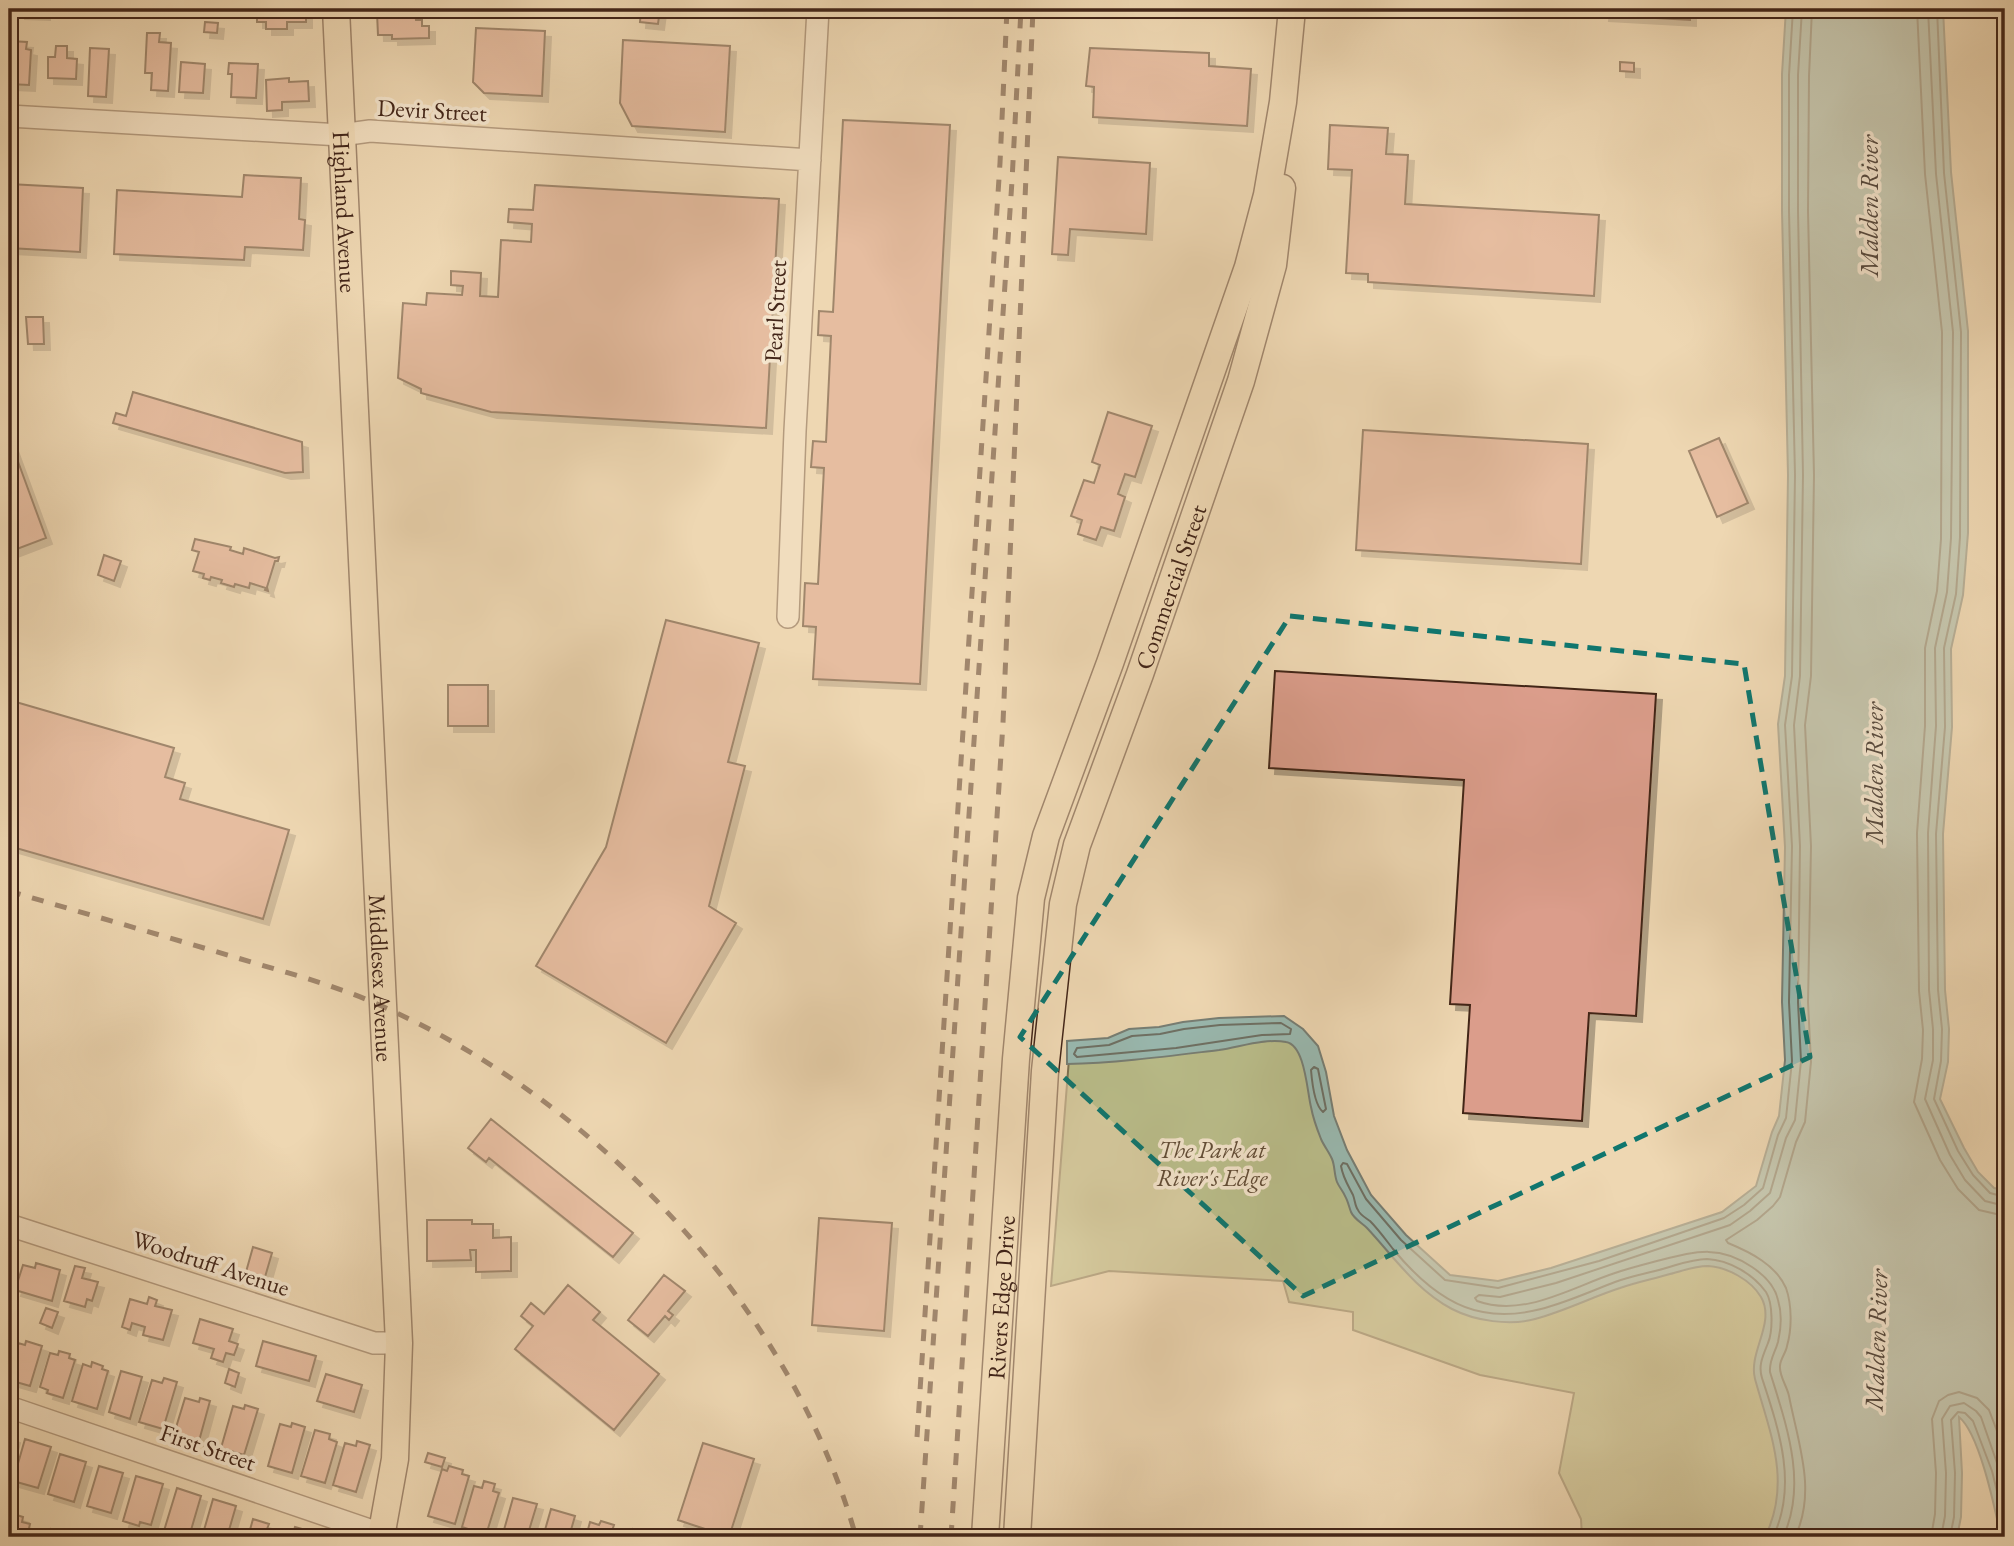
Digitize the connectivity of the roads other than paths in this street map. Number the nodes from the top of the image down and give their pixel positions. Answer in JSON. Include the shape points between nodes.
{"nodes":[{"id":1,"x":336,"y":9,"type":"edge"},
{"id":2,"x":818,"y":9,"type":"edge"},
{"id":3,"x":1292,"y":9,"type":"edge"},
{"id":4,"x":1283,"y":102,"type":"junction"},
{"id":5,"x":9,"y":116,"type":"edge"},
{"id":6,"x":341,"y":135,"type":"junction"},
{"id":7,"x":810,"y":160,"type":"junction"},
{"id":8,"x":355,"y":416,"type":"joint"},
{"id":9,"x":788,"y":617,"type":"dead end"},
{"id":10,"x":1016,"y":1059,"type":"joint"},
{"id":11,"x":1045,"y":1071,"type":"joint"},
{"id":12,"x":9,"y":1225,"type":"edge"},
{"id":13,"x":399,"y":1343,"type":"junction"},
{"id":14,"x":9,"y":1407,"type":"edge"},
{"id":15,"x":384,"y":1536,"type":"edge"},
{"id":16,"x":985,"y":1537,"type":"edge"},
{"id":17,"x":1017,"y":1537,"type":"edge"}],
"edges":[{"from":1,"to":6,"type":"main road","name":"Highland Avenue"},
{"from":2,"to":7,"type":"street","name":"Pearl Street"},
{"from":3,"to":4,"type":"main road","name":"Commercial Street"},
{"from":4,"to":10,"type":"main road","name":"Commercial Street","via":[[1267,195],[1248,267],[1046,836],[1031,898]]},
{"from":4,"to":11,"type":"main road","name":"Commercial Street","via":[[1282,183],[1273,265],[1241,381],[1077,845],[1063,904]]},
{"from":5,"to":6,"type":"street","name":"Devir Street"},
{"from":6,"to":7,"type":"street","name":"Devir Street","via":[[370,131]]},
{"from":6,"to":8,"type":"main road","name":"Highland Avenue"},
{"from":7,"to":9,"type":"street","name":"Pearl Street"},
{"from":8,"to":13,"type":"main road","name":"Middlesex Avenue"},
{"from":10,"to":16,"type":"main road","name":"Rivers Edge Drive"},
{"from":11,"to":17,"type":"main road","name":"Rivers Edge Drive"},
{"from":12,"to":13,"type":"street","name":"Woodruff Avenue","via":[[373,1343]]},
{"from":13,"to":15,"type":"main road","name":"Middlesex Avenue","via":[[395,1459]]},
{"from":14,"to":15,"type":"street","name":"First Street"}]}
